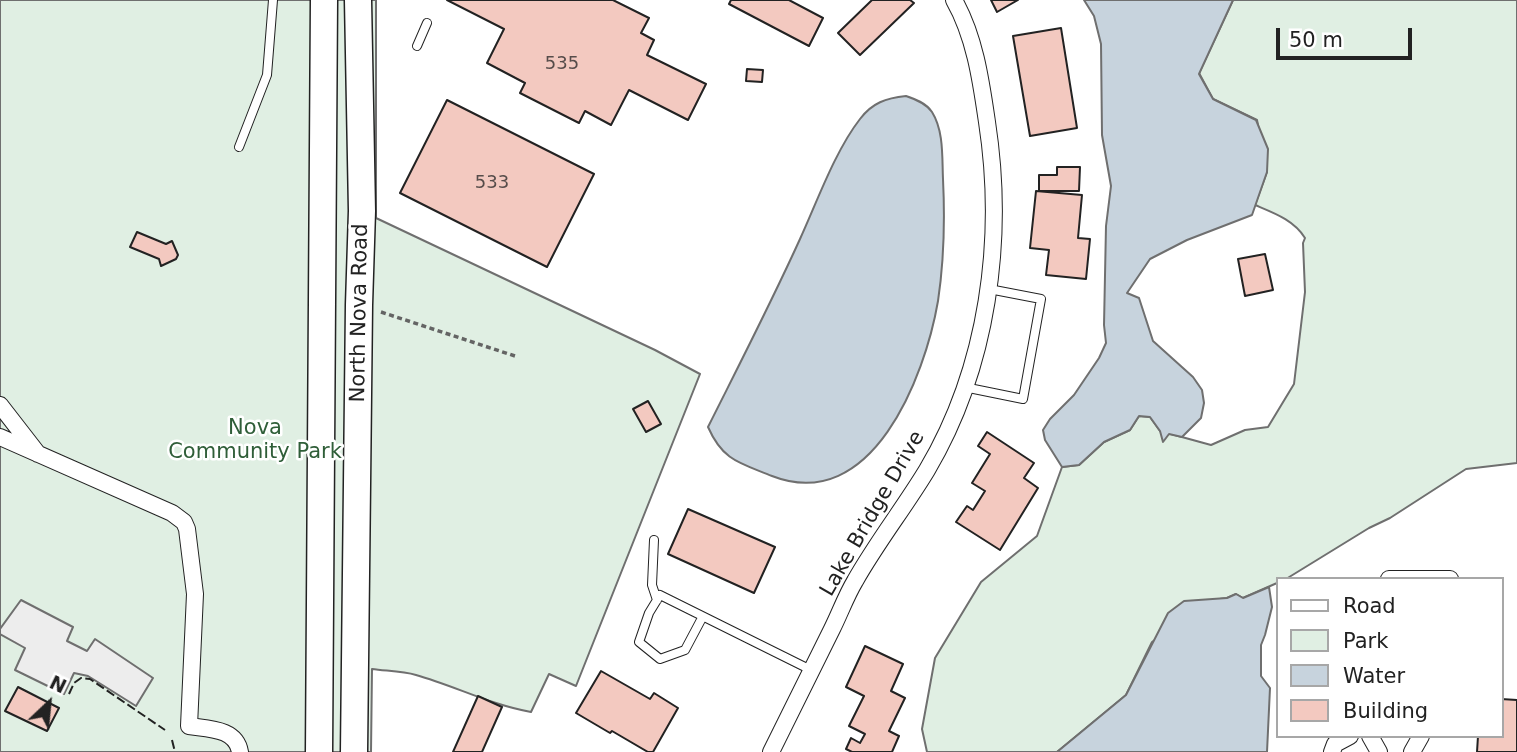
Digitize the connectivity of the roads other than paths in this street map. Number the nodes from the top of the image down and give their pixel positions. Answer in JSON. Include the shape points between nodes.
{"nodes":[{"id":1,"x":273,"y":0,"type":"edge"},
{"id":2,"x":324,"y":0,"type":"edge"},
{"id":3,"x":358,"y":0,"type":"edge"},
{"id":4,"x":954,"y":0,"type":"edge"},
{"id":5,"x":428,"y":23,"type":"dead end"},
{"id":6,"x":417,"y":46,"type":"dead end"},
{"id":7,"x":239,"y":147,"type":"dead end"},
{"id":8,"x":323,"y":165,"type":"junction"},
{"id":9,"x":362,"y":211,"type":"junction"},
{"id":10,"x":989,"y":289,"type":"junction"},
{"id":11,"x":964,"y":387,"type":"junction"},
{"id":12,"x":0,"y":405,"type":"edge"},
{"id":13,"x":0,"y":437,"type":"edge"},
{"id":14,"x":40,"y":456,"type":"junction"},
{"id":15,"x":654,"y":540,"type":"dead end"},
{"id":16,"x":657,"y":600,"type":"junction"},
{"id":17,"x":702,"y":618,"type":"junction"},
{"id":18,"x":811,"y":670,"type":"junction"},
{"id":19,"x":1346,"y":738,"type":"edge"},
{"id":20,"x":240,"y":752,"type":"edge"},
{"id":21,"x":319,"y":752,"type":"edge"},
{"id":22,"x":354,"y":752,"type":"edge"},
{"id":23,"x":771,"y":752,"type":"edge"},
{"id":24,"x":1332,"y":752,"type":"edge"}],
"edges":[{"from":1,"to":7,"type":"lane","via":[[268,75]]},
{"from":2,"to":8,"type":"main road","name":"North Nova Road"},
{"from":3,"to":9,"type":"main road","name":"North Nova Road"},
{"from":4,"to":10,"type":"street","name":"Lake Bridge Drive","via":[[979,67],[990,145],[994,216]]},
{"from":5,"to":6,"type":"lane"},
{"from":8,"to":9,"type":"main road","via":[[339,197]]},
{"from":8,"to":21,"type":"main road","name":"North Nova Road"},
{"from":9,"to":22,"type":"main road","name":"North Nova Road"},
{"from":10,"to":11,"type":"street","name":"Lake Bridge Drive"},
{"from":10,"to":11,"type":"lane","via":[[1041,299],[1023,399]]},
{"from":11,"to":18,"type":"street","name":"Lake Bridge Drive","via":[[927,469],[853,583]]},
{"from":12,"to":14,"type":"street"},
{"from":13,"to":14,"type":"street"},
{"from":14,"to":20,"type":"street","via":[[184,522],[190,537],[195,594],[189,726],[227,733]]},
{"from":15,"to":16,"type":"lane","via":[[652,585]]},
{"from":16,"to":17,"type":"lane","via":[[660,595]]},
{"from":16,"to":17,"type":"lane","via":[[639,642],[660,659],[685,650]]},
{"from":17,"to":18,"type":"lane"},
{"from":18,"to":23,"type":"street","name":"Lake Bridge Drive"},
{"from":19,"to":24,"type":"street","via":[[1335,744]]}]}
